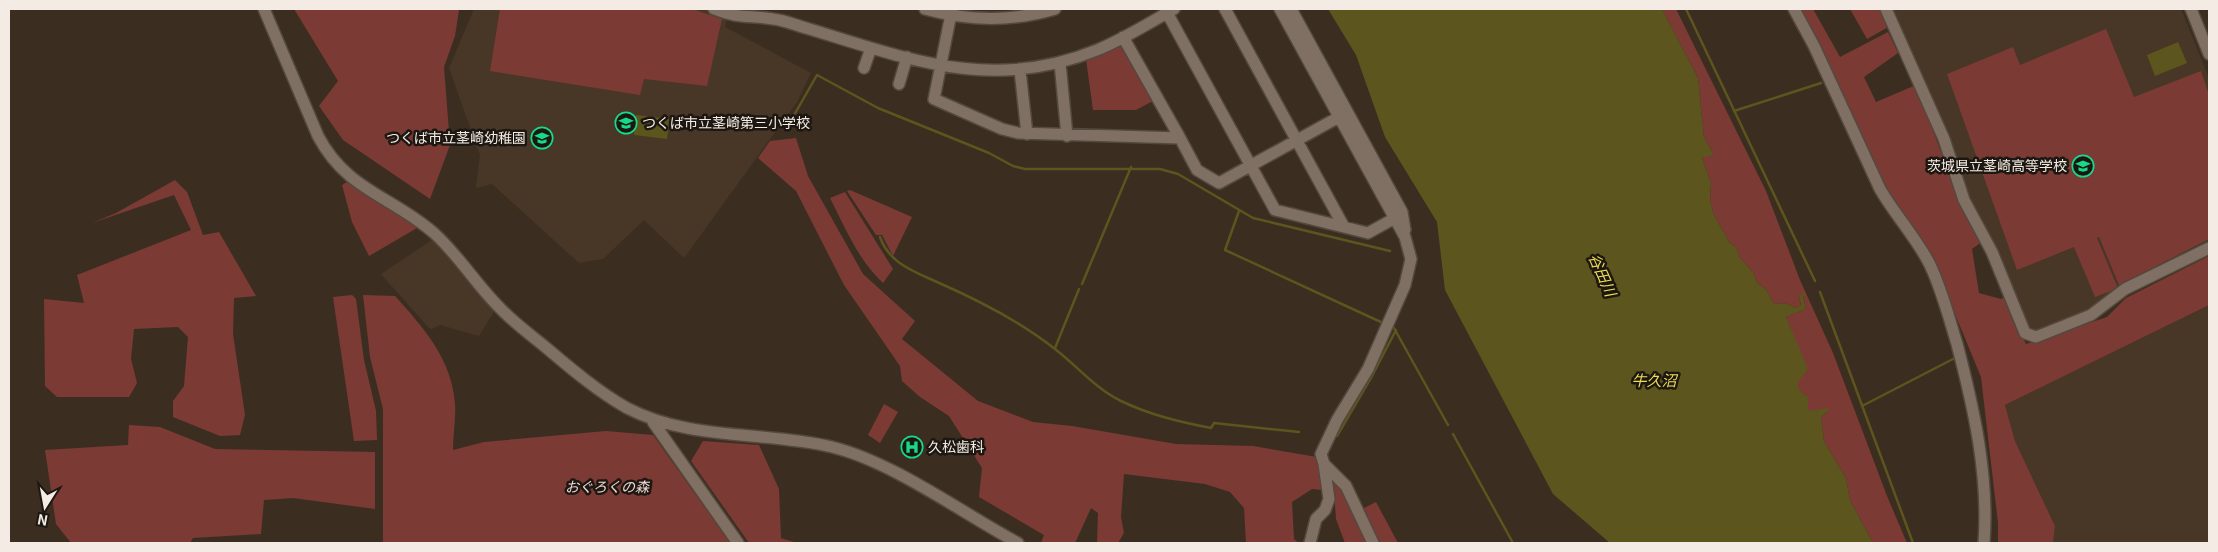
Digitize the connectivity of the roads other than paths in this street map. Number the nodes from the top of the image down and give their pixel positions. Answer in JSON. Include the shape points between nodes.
{"nodes":[{"id":1,"x":264,"y":9,"type":"edge"},
{"id":2,"x":714,"y":9,"type":"edge"},
{"id":3,"x":925,"y":9,"type":"edge"},
{"id":4,"x":1055,"y":9,"type":"edge"},
{"id":5,"x":1225,"y":9,"type":"edge"},
{"id":6,"x":1280,"y":9,"type":"edge"},
{"id":7,"x":1290,"y":9,"type":"edge"},
{"id":8,"x":1794,"y":9,"type":"edge"},
{"id":9,"x":1886,"y":9,"type":"edge"},
{"id":10,"x":2191,"y":9,"type":"edge"},
{"id":11,"x":1169,"y":10,"type":"edge"},
{"id":12,"x":733,"y":12,"type":"edge"},
{"id":13,"x":951,"y":12,"type":"edge"},
{"id":14,"x":1123,"y":37,"type":"junction"},
{"id":15,"x":871,"y":48,"type":"junction"},
{"id":16,"x":2209,"y":54,"type":"edge"},
{"id":17,"x":907,"y":57,"type":"junction"},
{"id":18,"x":1060,"y":63,"type":"junction"},
{"id":19,"x":941,"y":66,"type":"junction"},
{"id":20,"x":864,"y":68,"type":"dead end"},
{"id":21,"x":1020,"y":70,"type":"junction"},
{"id":22,"x":899,"y":84,"type":"dead end"},
{"id":23,"x":1339,"y":117,"type":"junction"},
{"id":24,"x":1027,"y":134,"type":"junction"},
{"id":25,"x":1067,"y":136,"type":"junction"},
{"id":26,"x":1180,"y":138,"type":"junction"},
{"id":27,"x":1297,"y":140,"type":"junction"},
{"id":28,"x":1251,"y":165,"type":"junction"},
{"id":29,"x":1395,"y":218,"type":"junction"},
{"id":30,"x":1344,"y":227,"type":"junction"},
{"id":31,"x":1405,"y":237,"type":"junction"},
{"id":32,"x":2209,"y":248,"type":"edge"},
{"id":33,"x":653,"y":422,"type":"dead end"},
{"id":34,"x":1324,"y":464,"type":"junction"},
{"id":35,"x":738,"y":543,"type":"edge"},
{"id":36,"x":1018,"y":543,"type":"edge"},
{"id":37,"x":1310,"y":543,"type":"edge"},
{"id":38,"x":1373,"y":543,"type":"edge"},
{"id":39,"x":1984,"y":543,"type":"edge"}],
"edges":[{"from":1,"to":36,"type":"street","via":[[318,136],[346,175],[433,233],[499,308],[610,397],[642,414],[689,429],[811,443],[857,455]]},
{"from":2,"to":12,"type":"street"},
{"from":3,"to":13,"type":"street"},
{"from":4,"to":13,"type":"street","via":[[1006,18]]},
{"from":5,"to":27,"type":"street"},
{"from":6,"to":23,"type":"street"},
{"from":7,"to":31,"type":"street","via":[[1402,212]]},
{"from":8,"to":39,"type":"street","via":[[1880,189],[1923,252],[1936,278],[1953,330],[1976,425],[1984,492]]},
{"from":9,"to":32,"type":"street","via":[[1944,139],[1964,200],[1992,252],[2025,333],[2036,337],[2090,316],[2125,290]]},
{"from":10,"to":16,"type":"street"},
{"from":11,"to":14,"type":"street"},
{"from":11,"to":28,"type":"street"},
{"from":12,"to":15,"type":"street","via":[[774,18]]},
{"from":13,"to":19,"type":"street"},
{"from":14,"to":18,"type":"street"},
{"from":14,"to":26,"type":"street"},
{"from":15,"to":17,"type":"street"},
{"from":15,"to":20,"type":"street"},
{"from":17,"to":19,"type":"street"},
{"from":17,"to":22,"type":"street"},
{"from":18,"to":21,"type":"street"},
{"from":18,"to":25,"type":"street"},
{"from":19,"to":21,"type":"street","via":[[974,71]]},
{"from":19,"to":24,"type":"street","via":[[934,100],[1002,129]]},
{"from":21,"to":24,"type":"street"},
{"from":23,"to":27,"type":"street"},
{"from":23,"to":29,"type":"street"},
{"from":24,"to":25,"type":"street"},
{"from":25,"to":26,"type":"street"},
{"from":26,"to":28,"type":"street","via":[[1197,170],[1219,183]]},
{"from":27,"to":28,"type":"street"},
{"from":27,"to":30,"type":"street"},
{"from":28,"to":30,"type":"street","via":[[1275,210]]},
{"from":29,"to":30,"type":"street","via":[[1368,233]]},
{"from":29,"to":31,"type":"street"},
{"from":31,"to":34,"type":"street","via":[[1411,259],[1407,280],[1368,369],[1324,446],[1321,454]]},
{"from":33,"to":35,"type":"street"},
{"from":34,"to":37,"type":"street","via":[[1329,499],[1325,510],[1316,519]]},
{"from":34,"to":38,"type":"street","via":[[1346,486]]}]}
